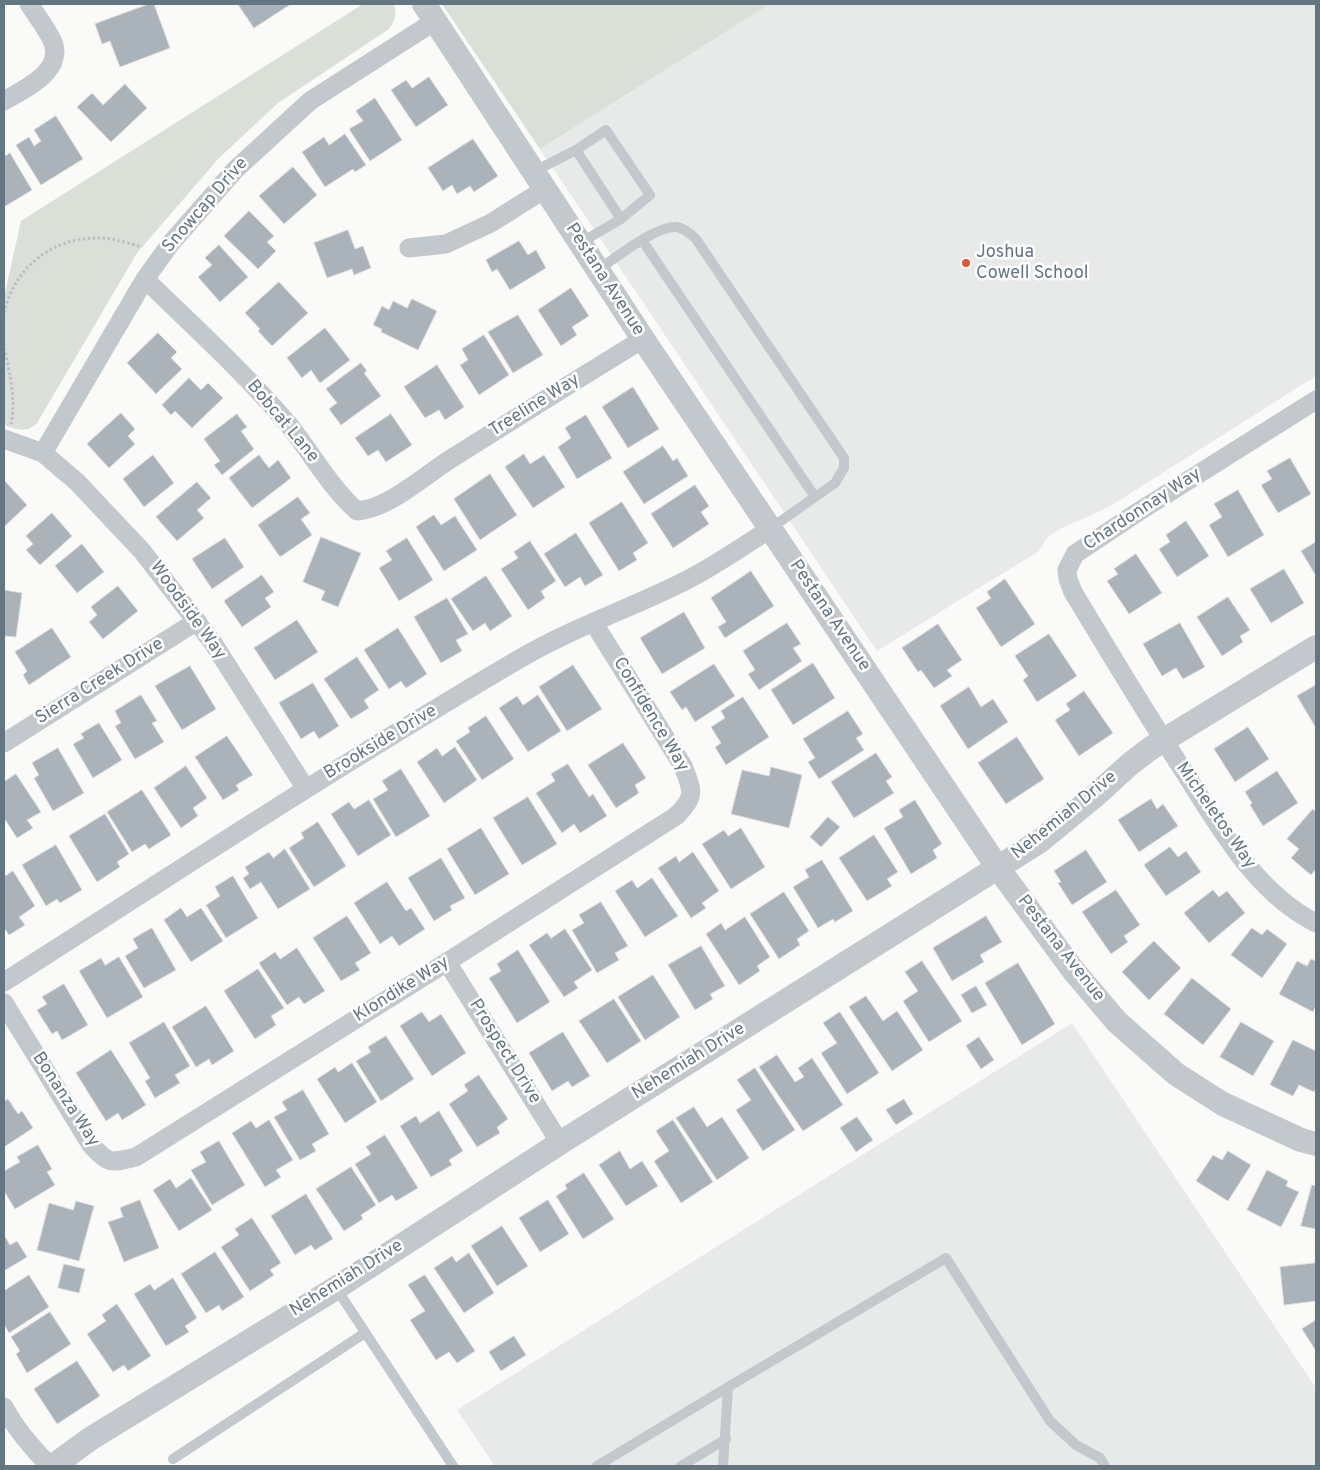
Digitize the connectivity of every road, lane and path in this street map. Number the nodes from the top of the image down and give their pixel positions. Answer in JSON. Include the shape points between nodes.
{"nodes":[{"id":1,"x":29,"y":4,"type":"edge"},
{"id":2,"x":430,"y":12,"type":"edge"},
{"id":3,"x":4,"y":102,"type":"edge"},
{"id":4,"x":576,"y":150,"type":"junction"},
{"id":5,"x":539,"y":181,"type":"junction"},
{"id":6,"x":621,"y":219,"type":"junction"},
{"id":7,"x":642,"y":240,"type":"junction"},
{"id":8,"x":580,"y":243,"type":"junction"},
{"id":9,"x":141,"y":247,"type":"dead end"},
{"id":10,"x":409,"y":248,"type":"dead end"},
{"id":11,"x":598,"y":270,"type":"junction"},
{"id":12,"x":145,"y":279,"type":"junction"},
{"id":13,"x":4,"y":313,"type":"edge"},
{"id":14,"x":643,"y":338,"type":"junction"},
{"id":15,"x":4,"y":348,"type":"edge"},
{"id":16,"x":1316,"y":400,"type":"edge"},
{"id":17,"x":7,"y":433,"type":"edge"},
{"id":18,"x":43,"y":453,"type":"junction"},
{"id":19,"x":427,"y":475,"type":"joint"},
{"id":20,"x":815,"y":497,"type":"junction"},
{"id":21,"x":771,"y":528,"type":"junction"},
{"id":22,"x":197,"y":621,"type":"junction"},
{"id":23,"x":593,"y":622,"type":"junction"},
{"id":24,"x":1316,"y":647,"type":"edge"},
{"id":25,"x":1164,"y":741,"type":"junction"},
{"id":26,"x":4,"y":743,"type":"edge"},
{"id":27,"x":306,"y":789,"type":"junction"},
{"id":28,"x":632,"y":843,"type":"joint"},
{"id":29,"x":998,"y":868,"type":"junction"},
{"id":30,"x":1316,"y":923,"type":"edge"},
{"id":31,"x":447,"y":962,"type":"junction"},
{"id":32,"x":4,"y":982,"type":"edge"},
{"id":33,"x":4,"y":1003,"type":"edge"},
{"id":34,"x":171,"y":1135,"type":"joint"},
{"id":35,"x":560,"y":1142,"type":"junction"},
{"id":36,"x":1316,"y":1144,"type":"edge"},
{"id":37,"x":336,"y":1288,"type":"junction"},
{"id":38,"x":365,"y":1333,"type":"junction"},
{"id":39,"x":728,"y":1387,"type":"junction"},
{"id":40,"x":4,"y":1408,"type":"edge"},
{"id":41,"x":726,"y":1439,"type":"junction"},
{"id":42,"x":173,"y":1459,"type":"dead end"},
{"id":43,"x":52,"y":1466,"type":"edge"},
{"id":44,"x":453,"y":1466,"type":"edge"},
{"id":45,"x":597,"y":1466,"type":"edge"},
{"id":46,"x":681,"y":1466,"type":"edge"},
{"id":47,"x":723,"y":1466,"type":"edge"},
{"id":48,"x":1105,"y":1466,"type":"edge"}],
"edges":[{"from":1,"to":3,"type":"street","via":[[52,40],[54,60],[39,79]]},
{"from":2,"to":5,"type":"street","name":"Pestana Avenue"},
{"from":2,"to":12,"type":"street","name":"Snowcap Drive","via":[[310,101],[263,142],[171,243]]},
{"from":4,"to":5,"type":"lane"},
{"from":4,"to":6,"type":"lane"},
{"from":4,"to":6,"type":"lane","via":[[606,130],[650,195]]},
{"from":5,"to":8,"type":"street","name":"Pestana Avenue"},
{"from":5,"to":10,"type":"street","via":[[491,223],[446,244]]},
{"from":6,"to":8,"type":"lane"},
{"from":7,"to":11,"type":"lane"},
{"from":7,"to":20,"type":"lane"},
{"from":7,"to":20,"type":"lane","via":[[664,228],[676,227],[686,230],[696,239],[844,458],[841,475]]},
{"from":8,"to":11,"type":"street","name":"Pestana Avenue"},
{"from":9,"to":13,"type":"path","via":[[111,239],[89,238],[54,248],[29,265],[7,301]]},
{"from":11,"to":14,"type":"street","name":"Pestana Avenue"},
{"from":12,"to":18,"type":"street","name":"Snowcap Drive"},
{"from":12,"to":19,"type":"street","name":"Bobcat Lane","via":[[258,391],[357,511],[369,510]]},
{"from":14,"to":19,"type":"street","name":"Treeline Way"},
{"from":14,"to":21,"type":"street","name":"Pestana Avenue"},
{"from":15,"to":17,"type":"path","via":[[10,371],[13,412]]},
{"from":16,"to":25,"type":"street","name":"Chardonnay Way","via":[[1075,554],[1071,562],[1068,579],[1073,592]]},
{"from":17,"to":18,"type":"street"},
{"from":18,"to":22,"type":"street","name":"Woodside Way","via":[[77,482],[142,552]]},
{"from":20,"to":21,"type":"lane"},
{"from":21,"to":23,"type":"street","name":"Brookside Drive","via":[[687,580]]},
{"from":21,"to":29,"type":"street","name":"Pestana Avenue"},
{"from":22,"to":26,"type":"street","name":"Sierra Creek Drive"},
{"from":22,"to":27,"type":"street","name":"Woodside Way"},
{"from":23,"to":27,"type":"street","name":"Brookside Drive","via":[[522,657]]},
{"from":23,"to":28,"type":"street","name":"Confidence Way","via":[[683,766],[692,790],[684,808],[676,816]]},
{"from":24,"to":25,"type":"street","name":"Nehemiah Drive"},
{"from":25,"to":29,"type":"street","name":"Nehemiah Drive","via":[[1130,764],[1040,841]]},
{"from":25,"to":30,"type":"street","name":"Micheletos Way","via":[[1229,842],[1262,883],[1305,918]]},
{"from":27,"to":32,"type":"street","name":"Brookside Drive"},
{"from":28,"to":31,"type":"street","name":"Klondike Way"},
{"from":29,"to":35,"type":"street","name":"Nehemiah Drive"},
{"from":29,"to":36,"type":"street","name":"Pestana Avenue","via":[[1073,970],[1117,1022],[1176,1074],[1223,1104]]},
{"from":31,"to":34,"type":"street","name":"Klondike Way"},
{"from":31,"to":35,"type":"street","name":"Prospect Drive"},
{"from":33,"to":34,"type":"street","name":"Bonanza Way","via":[[91,1145],[104,1159],[114,1162],[136,1157]]},
{"from":35,"to":37,"type":"street","name":"Nehemiah Drive"},
{"from":37,"to":38,"type":"lane"},
{"from":37,"to":43,"type":"street","name":"Nehemiah Drive","via":[[90,1438]]},
{"from":38,"to":42,"type":"lane"},
{"from":38,"to":44,"type":"lane"},
{"from":39,"to":41,"type":"lane"},
{"from":39,"to":45,"type":"lane"},
{"from":39,"to":48,"type":"lane","via":[[946,1258],[1050,1421],[1076,1445],[1100,1458]]},
{"from":40,"to":43,"type":"street","via":[[32,1448]]},
{"from":41,"to":46,"type":"lane"},
{"from":41,"to":47,"type":"lane"}]}
